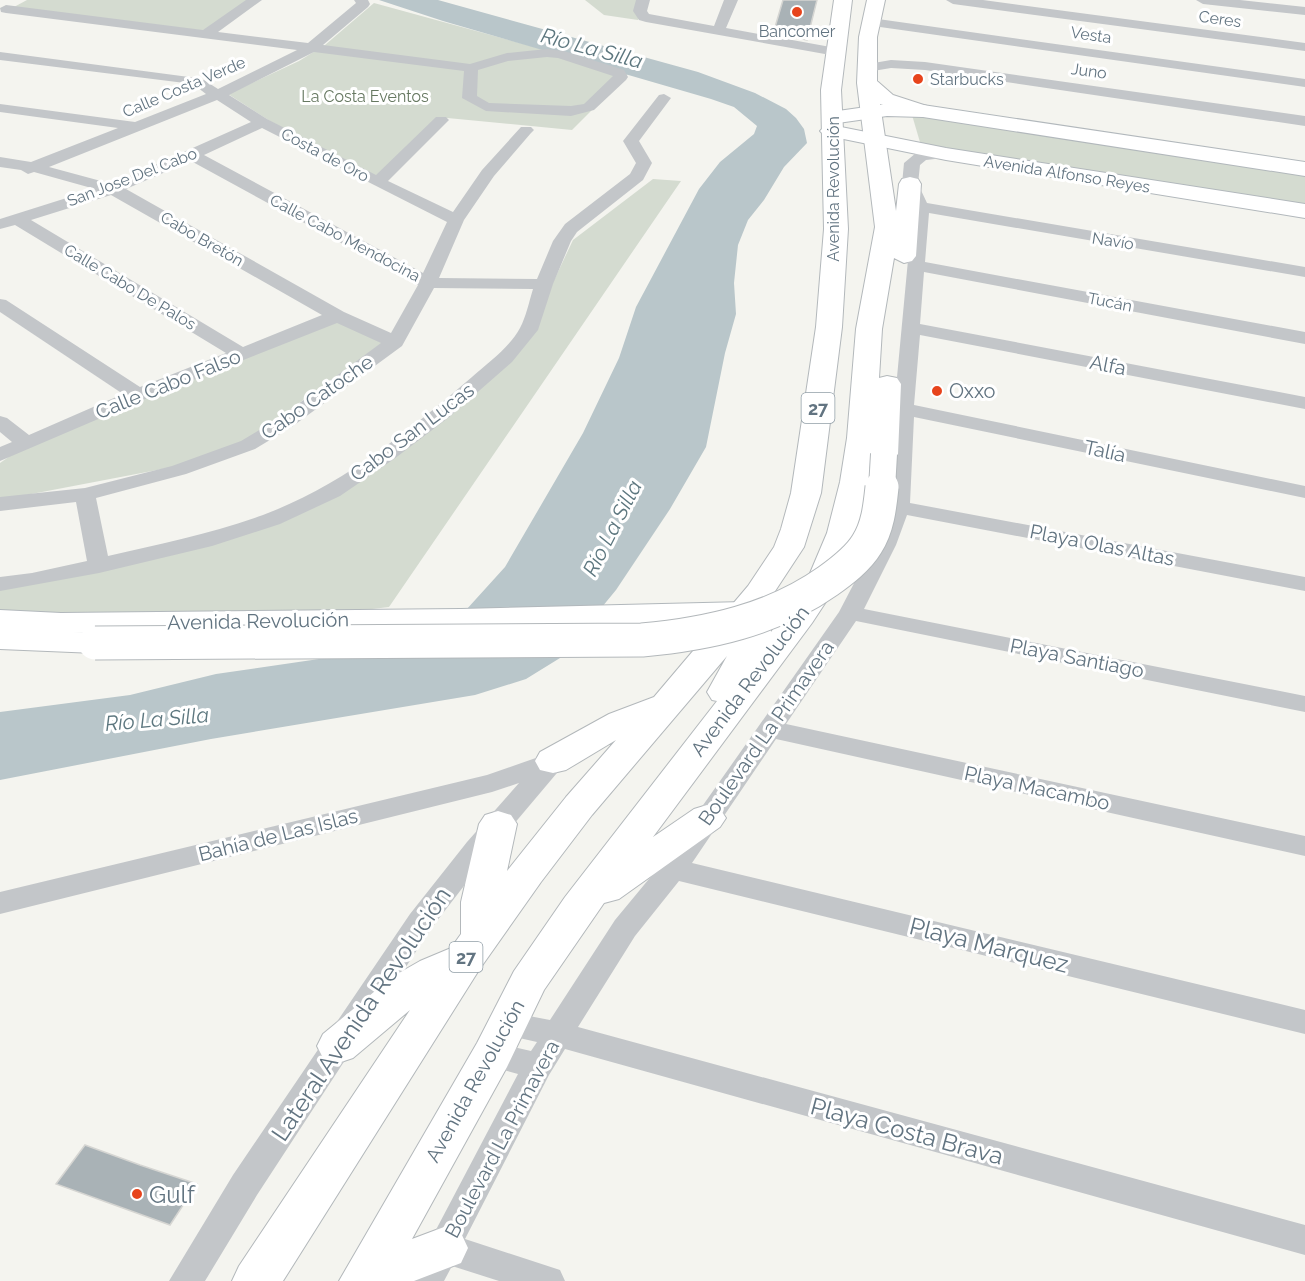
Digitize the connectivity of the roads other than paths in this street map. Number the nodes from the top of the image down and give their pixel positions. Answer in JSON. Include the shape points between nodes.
{"nodes":[{"id":1,"x":25,"y":0,"type":"edge"},
{"id":2,"x":255,"y":0,"type":"edge"},
{"id":3,"x":362,"y":0,"type":"edge"},
{"id":4,"x":643,"y":0,"type":"edge"},
{"id":5,"x":731,"y":0,"type":"edge"},
{"id":6,"x":843,"y":0,"type":"edge"},
{"id":7,"x":876,"y":0,"type":"edge"},
{"id":8,"x":953,"y":0,"type":"edge"},
{"id":9,"x":1203,"y":0,"type":"edge"},
{"id":10,"x":3,"y":11,"type":"edge"},
{"id":11,"x":1305,"y":11,"type":"edge"},
{"id":12,"x":871,"y":22,"type":"junction"},
{"id":13,"x":718,"y":32,"type":"junction"},
{"id":14,"x":205,"y":35,"type":"junction"},
{"id":15,"x":1305,"y":47,"type":"edge"},
{"id":16,"x":312,"y":48,"type":"junction"},
{"id":17,"x":836,"y":52,"type":"junction"},
{"id":18,"x":0,"y":56,"type":"edge"},
{"id":19,"x":471,"y":68,"type":"junction"},
{"id":20,"x":867,"y":75,"type":"junction"},
{"id":21,"x":1305,"y":83,"type":"edge"},
{"id":22,"x":217,"y":95,"type":"junction"},
{"id":23,"x":664,"y":98,"type":"dead end"},
{"id":24,"x":0,"y":108,"type":"edge"},
{"id":25,"x":871,"y":111,"type":"junction"},
{"id":26,"x":922,"y":111,"type":"junction"},
{"id":27,"x":441,"y":120,"type":"dead end"},
{"id":28,"x":1305,"y":121,"type":"edge"},
{"id":29,"x":262,"y":122,"type":"junction"},
{"id":30,"x":831,"y":125,"type":"junction"},
{"id":31,"x":137,"y":127,"type":"junction"},
{"id":32,"x":526,"y":130,"type":"dead end"},
{"id":33,"x":874,"y":139,"type":"junction"},
{"id":34,"x":913,"y":148,"type":"junction"},
{"id":35,"x":946,"y":154,"type":"junction"},
{"id":36,"x":192,"y":155,"type":"junction"},
{"id":37,"x":0,"y":162,"type":"edge"},
{"id":38,"x":32,"y":168,"type":"junction"},
{"id":39,"x":1305,"y":169,"type":"edge"},
{"id":40,"x":0,"y":177,"type":"edge"},
{"id":41,"x":378,"y":182,"type":"junction"},
{"id":42,"x":910,"y":184,"type":"junction"},
{"id":43,"x":113,"y":189,"type":"junction"},
{"id":44,"x":921,"y":207,"type":"junction"},
{"id":45,"x":1305,"y":211,"type":"edge"},
{"id":46,"x":456,"y":220,"type":"junction"},
{"id":47,"x":9,"y":222,"type":"edge"},
{"id":48,"x":887,"y":227,"type":"junction"},
{"id":49,"x":907,"y":266,"type":"junction"},
{"id":50,"x":1305,"y":272,"type":"edge"},
{"id":51,"x":428,"y":283,"type":"junction"},
{"id":52,"x":544,"y":284,"type":"junction"},
{"id":53,"x":0,"y":304,"type":"edge"},
{"id":54,"x":337,"y":316,"type":"junction"},
{"id":55,"x":911,"y":328,"type":"junction"},
{"id":56,"x":1305,"y":338,"type":"edge"},
{"id":57,"x":395,"y":342,"type":"junction"},
{"id":58,"x":243,"y":355,"type":"junction"},
{"id":59,"x":138,"y":395,"type":"junction"},
{"id":60,"x":1305,"y":403,"type":"edge"},
{"id":61,"x":904,"y":410,"type":"junction"},
{"id":62,"x":0,"y":422,"type":"edge"},
{"id":63,"x":25,"y":442,"type":"junction"},
{"id":64,"x":0,"y":455,"type":"edge"},
{"id":65,"x":1305,"y":492,"type":"edge"},
{"id":66,"x":85,"y":494,"type":"junction"},
{"id":67,"x":0,"y":504,"type":"edge"},
{"id":68,"x":899,"y":507,"type":"junction"},
{"id":69,"x":99,"y":566,"type":"junction"},
{"id":70,"x":0,"y":584,"type":"edge"},
{"id":71,"x":1305,"y":584,"type":"edge"},
{"id":72,"x":744,"y":612,"type":"junction"},
{"id":73,"x":850,"y":613,"type":"junction"},
{"id":74,"x":636,"y":614,"type":"junction"},
{"id":75,"x":0,"y":620,"type":"edge"},
{"id":76,"x":61,"y":623,"type":"junction"},
{"id":77,"x":0,"y":631,"type":"edge"},
{"id":78,"x":0,"y":639,"type":"edge"},
{"id":79,"x":703,"y":651,"type":"junction"},
{"id":80,"x":1305,"y":704,"type":"edge"},
{"id":81,"x":664,"y":706,"type":"junction"},
{"id":82,"x":724,"y":718,"type":"junction"},
{"id":83,"x":769,"y":729,"type":"junction"},
{"id":84,"x":554,"y":761,"type":"junction"},
{"id":85,"x":707,"y":818,"type":"junction"},
{"id":86,"x":498,"y":824,"type":"junction"},
{"id":87,"x":1305,"y":846,"type":"edge"},
{"id":88,"x":673,"y":869,"type":"junction"},
{"id":89,"x":0,"y":903,"type":"edge"},
{"id":90,"x":579,"y":907,"type":"junction"},
{"id":91,"x":473,"y":947,"type":"junction"},
{"id":92,"x":1305,"y":1022,"type":"edge"},
{"id":93,"x":557,"y":1035,"type":"junction"},
{"id":94,"x":500,"y":1040,"type":"junction"},
{"id":95,"x":338,"y":1046,"type":"junction"},
{"id":96,"x":538,"y":1066,"type":"junction"},
{"id":97,"x":1305,"y":1240,"type":"edge"},
{"id":98,"x":435,"y":1265,"type":"edge"},
{"id":99,"x":364,"y":1280,"type":"edge"},
{"id":100,"x":186,"y":1281,"type":"edge"},
{"id":101,"x":256,"y":1281,"type":"edge"},
{"id":102,"x":548,"y":1281,"type":"edge"}],
"edges":[{"from":1,"to":10,"type":"street"},
{"from":2,"to":14,"type":"street"},
{"from":3,"to":16,"type":"street","name":"Calle Costa Verde","via":[[363,4]]},
{"from":4,"to":13,"type":"street","via":[[640,11],[644,17]]},
{"from":5,"to":13,"type":"street"},
{"from":6,"to":17,"type":"main road","name":"Avenida Revolución","number":"27"},
{"from":7,"to":12,"type":"main road","name":"Avenida Revolución","number":"27"},
{"from":8,"to":15,"type":"street","name":"Ceres"},
{"from":9,"to":11,"type":"street"},
{"from":10,"to":14,"type":"street"},
{"from":12,"to":20,"type":"main road","name":"Avenida Revolución","number":"27"},
{"from":12,"to":21,"type":"street","name":"Vesta"},
{"from":13,"to":17,"type":"street"},
{"from":14,"to":16,"type":"street"},
{"from":16,"to":19,"type":"street"},
{"from":16,"to":22,"type":"street","name":"Calle Costa Verde"},
{"from":17,"to":30,"type":"main road","name":"Avenida Revolución","number":"27"},
{"from":18,"to":22,"type":"street","name":"Costa de Oro","via":[[194,82]]},
{"from":19,"to":19,"type":"street","via":[[469,98],[481,106],[495,108],[565,112],[584,109],[621,77],[560,54],[547,53],[507,57]]},
{"from":20,"to":25,"type":"main road","name":"Avenida Revolución","number":"27"},
{"from":20,"to":26,"type":"main road","via":[[886,99]]},
{"from":20,"to":28,"type":"street","name":"Juno","via":[[891,64],[925,66]]},
{"from":22,"to":29,"type":"street","name":"Costa de Oro"},
{"from":22,"to":31,"type":"street","name":"Calle Costa Verde"},
{"from":23,"to":52,"type":"street","name":"Cabo San Lucas","via":[[631,141],[644,163],[642,170],[571,228]]},
{"from":24,"to":31,"type":"street"},
{"from":25,"to":26,"type":"main road"},
{"from":25,"to":30,"type":"main road"},
{"from":25,"to":33,"type":"main road","name":"Avenida Revolución","number":"27"},
{"from":26,"to":34,"type":"main road","via":[[905,113],[900,119],[901,140]]},
{"from":26,"to":39,"type":"main road"},
{"from":27,"to":41,"type":"street"},
{"from":29,"to":36,"type":"street","name":"San Jose Del Cabo"},
{"from":29,"to":41,"type":"street","name":"Costa de Oro"},
{"from":30,"to":33,"type":"main road","name":"Avenida Alfonso Reyes"},
{"from":30,"to":72,"type":"main road","name":"Avenida Revolución","number":"27","via":[[836,229],[829,327],[806,493],[789,547]]},
{"from":31,"to":38,"type":"street","name":"Calle Costa Verde"},
{"from":32,"to":46,"type":"street","name":"Cabo Catoche","via":[[488,173]]},
{"from":33,"to":34,"type":"main road","name":"Avenida Alfonso Reyes"},
{"from":33,"to":48,"type":"main road","name":"Avenida Revolución","number":"27"},
{"from":34,"to":35,"type":"main road","name":"Avenida Alfonso Reyes"},
{"from":35,"to":42,"type":"street","via":[[915,159]]},
{"from":35,"to":45,"type":"main road","name":"Avenida Alfonso Reyes"},
{"from":36,"to":43,"type":"street","name":"San Jose Del Cabo"},
{"from":36,"to":51,"type":"street","name":"Calle Cabo Mendocina"},
{"from":37,"to":38,"type":"street","name":"Cabo Bretón"},
{"from":38,"to":40,"type":"street","name":"Calle Costa Verde"},
{"from":38,"to":43,"type":"street","name":"Cabo Bretón"},
{"from":41,"to":46,"type":"street","name":"Costa de Oro"},
{"from":42,"to":44,"type":"street"},
{"from":42,"to":49,"type":"main road"},
{"from":43,"to":47,"type":"street","name":"San Jose Del Cabo"},
{"from":43,"to":54,"type":"street","name":"Cabo Bretón"},
{"from":44,"to":49,"type":"street","name":"Boulevard La Primavera"},
{"from":44,"to":50,"type":"street","name":"Navío"},
{"from":46,"to":51,"type":"street","name":"Cabo Catoche"},
{"from":47,"to":58,"type":"street","name":"Calle Cabo De Palos"},
{"from":48,"to":49,"type":"main road","via":[[895,234]]},
{"from":48,"to":82,"type":"main road","name":"Avenida Revolución","number":"27","via":[[869,328],[855,482],[842,533],[821,585]]},
{"from":49,"to":55,"type":"street","name":"Boulevard La Primavera"},
{"from":49,"to":56,"type":"street","name":"Tucán"},
{"from":49,"to":78,"type":"main road","bridge":true,"via":[[887,364],[877,523],[851,563],[819,588],[754,618],[709,631],[642,640],[95,643]]},
{"from":51,"to":52,"type":"street","name":"Calle Cabo Mendocina"},
{"from":51,"to":57,"type":"street","name":"Cabo Catoche"},
{"from":52,"to":69,"type":"street","name":"Cabo San Lucas","via":[[530,330],[505,358],[441,414],[332,491],[272,519],[204,541]]},
{"from":53,"to":59,"type":"street"},
{"from":54,"to":57,"type":"street","name":"Cabo Bretón"},
{"from":54,"to":58,"type":"street","name":"Calle Cabo Falso"},
{"from":55,"to":60,"type":"street","name":"Alfa"},
{"from":55,"to":61,"type":"street","name":"Boulevard La Primavera"},
{"from":57,"to":66,"type":"street","name":"Cabo Catoche","via":[[248,446],[179,470]]},
{"from":58,"to":59,"type":"street","name":"Calle Cabo Falso"},
{"from":59,"to":63,"type":"street","name":"Calle Cabo Falso"},
{"from":61,"to":65,"type":"street","name":"Talía"},
{"from":61,"to":68,"type":"street","name":"Boulevard La Primavera"},
{"from":62,"to":63,"type":"street"},
{"from":63,"to":64,"type":"street","name":"Calle Cabo Falso"},
{"from":66,"to":67,"type":"street","name":"Cabo Catoche"},
{"from":66,"to":69,"type":"street"},
{"from":68,"to":71,"type":"street","name":"Playa Olas Altas"},
{"from":68,"to":73,"type":"street","name":"Boulevard La Primavera","via":[[885,545]]},
{"from":69,"to":70,"type":"street","name":"Cabo San Lucas"},
{"from":72,"to":74,"type":"main road","name":"Avenida Revolución"},
{"from":72,"to":79,"type":"main road","name":"Avenida Revolución","number":"27"},
{"from":72,"to":82,"type":"main road","via":[[756,629],[723,694]]},
{"from":73,"to":80,"type":"street","name":"Playa Santiago"},
{"from":73,"to":83,"type":"street","name":"Boulevard La Primavera"},
{"from":74,"to":76,"type":"main road","name":"Avenida Revolución"},
{"from":74,"to":79,"type":"main road","name":"Avenida Revolución","bridge":true},
{"from":75,"to":76,"type":"main road","name":"Avenida Revolución"},
{"from":76,"to":77,"type":"main road","name":"Avenida Revolución"},
{"from":79,"to":81,"type":"main road","name":"Avenida Revolución","number":"27"},
{"from":81,"to":84,"type":"main road","via":[[621,722]]},
{"from":81,"to":91,"type":"main road","name":"Avenida Revolución","number":"27","via":[[534,863]]},
{"from":82,"to":90,"type":"main road","name":"Avenida Revolución","number":"27"},
{"from":83,"to":85,"type":"street","name":"Boulevard La Primavera"},
{"from":83,"to":87,"type":"street","name":"Playa Macambo"},
{"from":84,"to":86,"type":"street","name":"Lateral Avenida Revolución"},
{"from":84,"to":89,"type":"street","name":"Bahía de Las Islas","via":[[492,783]]},
{"from":85,"to":88,"type":"street","name":"Boulevard La Primavera"},
{"from":85,"to":90,"type":"main road"},
{"from":86,"to":91,"type":"main road"},
{"from":86,"to":95,"type":"street","name":"Lateral Avenida Revolución","via":[[420,921]]},
{"from":88,"to":92,"type":"street","name":"Playa Marquez"},
{"from":88,"to":93,"type":"street","name":"Boulevard La Primavera","via":[[625,928]]},
{"from":90,"to":94,"type":"main road","name":"Avenida Revolución","number":"27","via":[[528,982]]},
{"from":91,"to":95,"type":"main road","via":[[408,988]]},
{"from":91,"to":101,"type":"main road","name":"Avenida Revolución","number":"27"},
{"from":93,"to":94,"type":"street","name":"Playa Costa Brava"},
{"from":93,"to":96,"type":"street","name":"Boulevard La Primavera"},
{"from":93,"to":97,"type":"street","name":"Playa Costa Brava"},
{"from":94,"to":96,"type":"street"},
{"from":94,"to":99,"type":"main road","name":"Avenida Revolución","number":"27"},
{"from":95,"to":100,"type":"street","name":"Lateral Avenida Revolución"},
{"from":96,"to":98,"type":"street","name":"Boulevard La Primavera"},
{"from":98,"to":99,"type":"main road"},
{"from":98,"to":102,"type":"street"}]}
